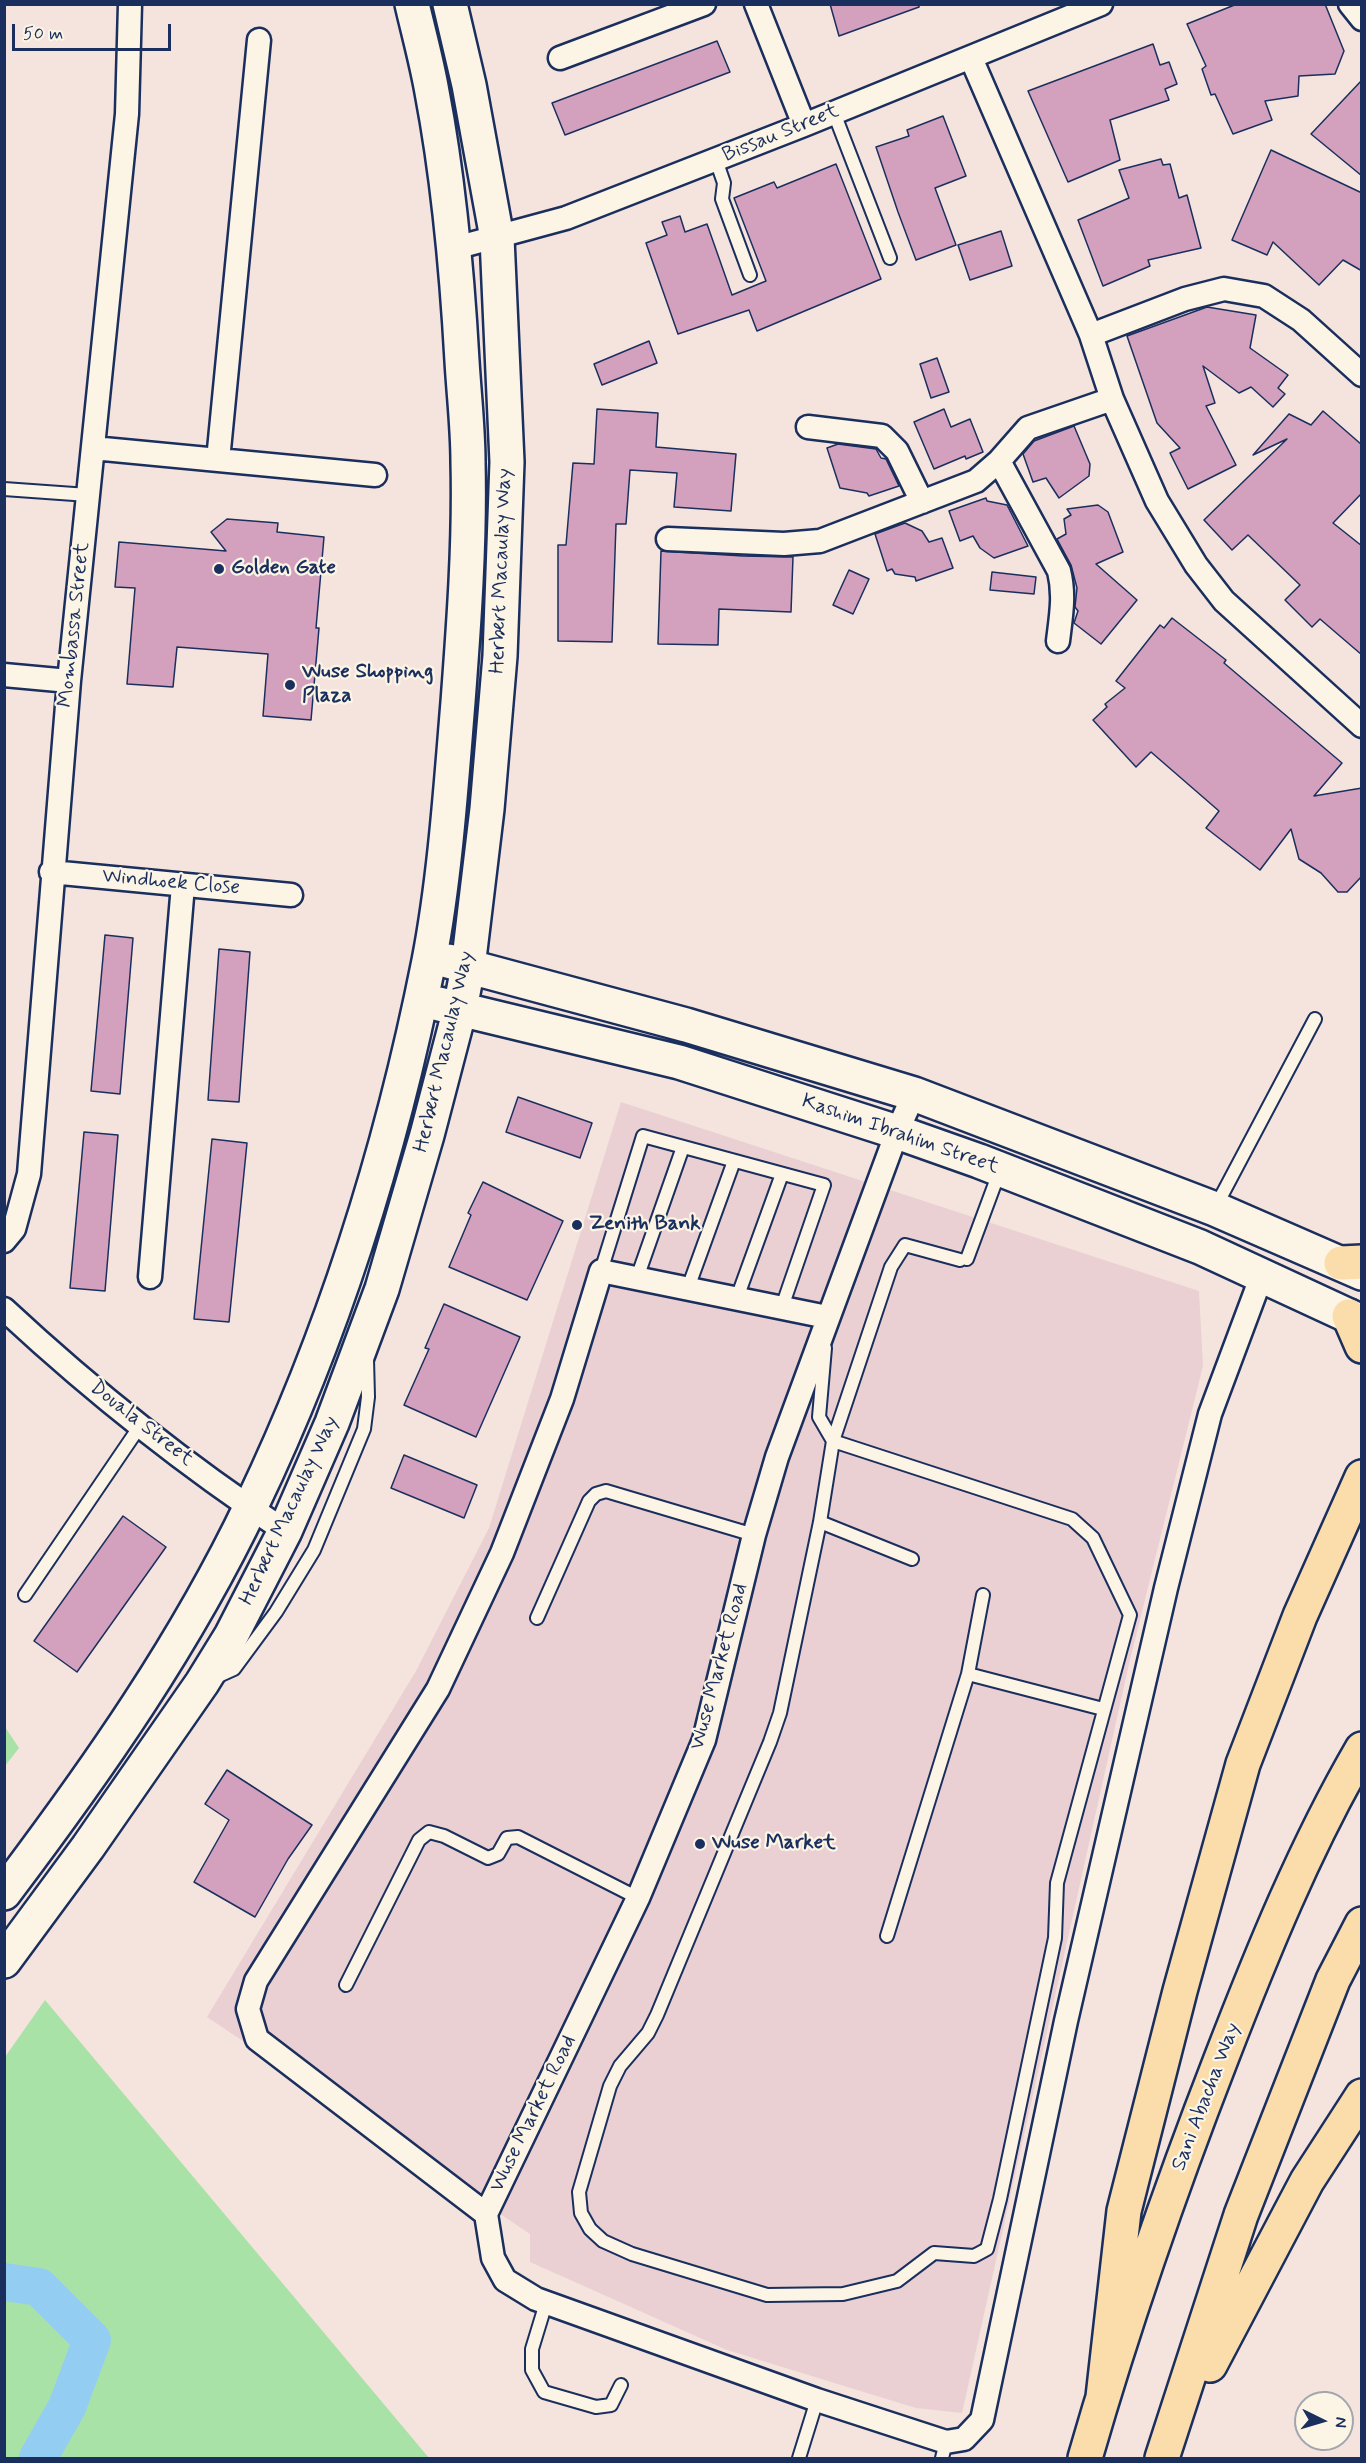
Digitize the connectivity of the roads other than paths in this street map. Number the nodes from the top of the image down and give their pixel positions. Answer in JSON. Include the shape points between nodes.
{"nodes":[{"id":1,"x":130,"y":4,"type":"edge"},
{"id":2,"x":412,"y":4,"type":"edge"},
{"id":3,"x":450,"y":4,"type":"edge"},
{"id":4,"x":704,"y":4,"type":"edge"},
{"id":5,"x":756,"y":4,"type":"edge"},
{"id":6,"x":1101,"y":4,"type":"edge"},
{"id":7,"x":1350,"y":4,"type":"edge"},
{"id":8,"x":1059,"y":12,"type":"edge"},
{"id":9,"x":1362,"y":20,"type":"edge"},
{"id":10,"x":259,"y":40,"type":"dead end"},
{"id":11,"x":560,"y":58,"type":"dead end"},
{"id":12,"x":971,"y":58,"type":"junction"},
{"id":13,"x":834,"y":113,"type":"junction"},
{"id":14,"x":804,"y":126,"type":"junction"},
{"id":15,"x":716,"y":159,"type":"junction"},
{"id":16,"x":497,"y":238,"type":"junction"},
{"id":17,"x":455,"y":248,"type":"junction"},
{"id":18,"x":890,"y":258,"type":"dead end"},
{"id":19,"x":750,"y":275,"type":"dead end"},
{"id":20,"x":1090,"y":335,"type":"junction"},
{"id":21,"x":1362,"y":375,"type":"edge"},
{"id":22,"x":1112,"y":399,"type":"junction"},
{"id":23,"x":808,"y":428,"type":"dead end"},
{"id":24,"x":93,"y":448,"type":"junction"},
{"id":25,"x":218,"y":460,"type":"junction"},
{"id":26,"x":999,"y":461,"type":"junction"},
{"id":27,"x":375,"y":475,"type":"dead end"},
{"id":28,"x":4,"y":489,"type":"edge"},
{"id":29,"x":88,"y":495,"type":"junction"},
{"id":30,"x":922,"y":502,"type":"junction"},
{"id":31,"x":668,"y":539,"type":"dead end"},
{"id":32,"x":1058,"y":641,"type":"dead end"},
{"id":33,"x":4,"y":675,"type":"edge"},
{"id":34,"x":69,"y":681,"type":"junction"},
{"id":35,"x":1362,"y":726,"type":"edge"},
{"id":36,"x":51,"y":872,"type":"junction"},
{"id":37,"x":183,"y":885,"type":"junction"},
{"id":38,"x":291,"y":895,"type":"dead end"},
{"id":39,"x":430,"y":956,"type":"junction"},
{"id":40,"x":468,"y":967,"type":"junction"},
{"id":41,"x":420,"y":999,"type":"junction"},
{"id":42,"x":460,"y":1009,"type":"junction"},
{"id":43,"x":1315,"y":1019,"type":"dead end"},
{"id":44,"x":914,"y":1094,"type":"junction"},
{"id":45,"x":897,"y":1132,"type":"junction"},
{"id":46,"x":683,"y":1147,"type":"junction"},
{"id":47,"x":734,"y":1161,"type":"junction"},
{"id":48,"x":1000,"y":1169,"type":"junction"},
{"id":49,"x":782,"y":1174,"type":"junction"},
{"id":50,"x":1215,"y":1209,"type":"junction"},
{"id":51,"x":4,"y":1241,"type":"edge"},
{"id":52,"x":1355,"y":1266,"type":"edge"},
{"id":53,"x":601,"y":1271,"type":"junction"},
{"id":54,"x":1262,"y":1275,"type":"junction"},
{"id":55,"x":150,"y":1277,"type":"dead end"},
{"id":56,"x":637,"y":1278,"type":"junction"},
{"id":57,"x":688,"y":1288,"type":"junction"},
{"id":58,"x":737,"y":1298,"type":"junction"},
{"id":59,"x":782,"y":1307,"type":"junction"},
{"id":60,"x":4,"y":1309,"type":"edge"},
{"id":61,"x":827,"y":1317,"type":"junction"},
{"id":62,"x":1355,"y":1319,"type":"edge"},
{"id":63,"x":367,"y":1328,"type":"junction"},
{"id":64,"x":1362,"y":1346,"type":"edge"},
{"id":65,"x":140,"y":1426,"type":"junction"},
{"id":66,"x":833,"y":1441,"type":"junction"},
{"id":67,"x":1362,"y":1477,"type":"edge"},
{"id":68,"x":250,"y":1508,"type":"junction"},
{"id":69,"x":820,"y":1522,"type":"junction"},
{"id":70,"x":285,"y":1531,"type":"junction"},
{"id":71,"x":754,"y":1535,"type":"junction"},
{"id":72,"x":912,"y":1559,"type":"dead end"},
{"id":73,"x":25,"y":1595,"type":"dead end"},
{"id":74,"x":983,"y":1595,"type":"dead end"},
{"id":75,"x":537,"y":1618,"type":"dead end"},
{"id":76,"x":968,"y":1674,"type":"junction"},
{"id":77,"x":202,"y":1683,"type":"junction"},
{"id":78,"x":1103,"y":1709,"type":"junction"},
{"id":79,"x":1362,"y":1749,"type":"edge"},
{"id":80,"x":4,"y":1893,"type":"edge"},
{"id":81,"x":638,"y":1898,"type":"junction"},
{"id":82,"x":1362,"y":1924,"type":"edge"},
{"id":83,"x":887,"y":1936,"type":"dead end"},
{"id":84,"x":4,"y":1961,"type":"edge"},
{"id":85,"x":346,"y":1984,"type":"dead end"},
{"id":86,"x":1362,"y":2096,"type":"edge"},
{"id":87,"x":486,"y":2214,"type":"junction"},
{"id":88,"x":546,"y":2303,"type":"junction"},
{"id":89,"x":621,"y":2385,"type":"dead end"},
{"id":90,"x":1103,"y":2397,"type":"junction"},
{"id":91,"x":816,"y":2400,"type":"junction"},
{"id":92,"x":944,"y":2450,"type":"edge"},
{"id":93,"x":799,"y":2458,"type":"edge"},
{"id":94,"x":1085,"y":2458,"type":"edge"},
{"id":95,"x":1164,"y":2458,"type":"edge"}],
"edges":[{"from":1,"to":24,"type":"street","name":"Mombassa Street","via":[[127,114]]},
{"from":2,"to":17,"type":"main road","name":"Herbert Macaulay Way","via":[[432,92]]},
{"from":3,"to":16,"type":"main road","name":"Herbert Macaulay Way"},
{"from":4,"to":11,"type":"street"},
{"from":5,"to":14,"type":"street"},
{"from":6,"to":8,"type":"street","name":"Bissau Street"},
{"from":7,"to":9,"type":"street"},
{"from":8,"to":12,"type":"street","name":"Bissau Street"},
{"from":10,"to":25,"type":"street"},
{"from":12,"to":13,"type":"street","name":"Bissau Street"},
{"from":12,"to":20,"type":"street"},
{"from":13,"to":14,"type":"street","name":"Bissau Street"},
{"from":13,"to":18,"type":"lane"},
{"from":14,"to":15,"type":"street","name":"Bissau Street"},
{"from":15,"to":16,"type":"street","name":"Bissau Street","via":[[566,218]]},
{"from":15,"to":19,"type":"lane","via":[[724,183],[722,199]]},
{"from":16,"to":17,"type":"street","name":"Bissau Street"},
{"from":16,"to":40,"type":"main road","name":"Herbert Macaulay Way","via":[[507,462],[500,656]]},
{"from":17,"to":39,"type":"main road","name":"Herbert Macaulay Way","via":[[469,463],[466,560],[450,806]]},
{"from":20,"to":21,"type":"street","via":[[1185,299],[1224,289],[1264,296],[1300,320]]},
{"from":20,"to":22,"type":"street"},
{"from":22,"to":26,"type":"street","via":[[1028,428]]},
{"from":22,"to":35,"type":"street","via":[[1157,501],[1196,565],[1224,601]]},
{"from":23,"to":30,"type":"street","via":[[882,436],[897,451]]},
{"from":24,"to":25,"type":"street"},
{"from":24,"to":29,"type":"street","name":"Mombassa Street"},
{"from":25,"to":27,"type":"street"},
{"from":26,"to":30,"type":"street","via":[[976,481]]},
{"from":26,"to":32,"type":"street","via":[[1059,571],[1063,601]]},
{"from":28,"to":29,"type":"lane"},
{"from":29,"to":34,"type":"street","name":"Mombassa Street"},
{"from":30,"to":31,"type":"street","via":[[820,541],[784,544]]},
{"from":33,"to":34,"type":"street"},
{"from":34,"to":36,"type":"street","name":"Mombassa Street"},
{"from":36,"to":37,"type":"street","name":"Windhoek Close"},
{"from":36,"to":51,"type":"street","name":"Mombassa Street","via":[[28,1174],[14,1229]]},
{"from":37,"to":38,"type":"street","name":"Windhoek Close"},
{"from":37,"to":55,"type":"street"},
{"from":39,"to":40,"type":"main road","name":"Kashim Ibrahim Street"},
{"from":39,"to":41,"type":"main road","name":"Herbert Macaulay Way"},
{"from":40,"to":42,"type":"main road","name":"Herbert Macaulay Way"},
{"from":40,"to":44,"type":"main road","name":"Kashim Ibrahim Street","via":[[686,1025]]},
{"from":41,"to":42,"type":"main road","name":"Kashim Ibrahim Street"},
{"from":41,"to":68,"type":"main road","name":"Herbert Macaulay Way","via":[[384,1146],[342,1282],[296,1407]]},
{"from":42,"to":45,"type":"main road","name":"Kashim Ibrahim Street","via":[[679,1062]]},
{"from":42,"to":63,"type":"main road","name":"Herbert Macaulay Way","via":[[427,1135]]},
{"from":43,"to":50,"type":"lane"},
{"from":44,"to":45,"type":"street","name":"Wuse Market Road"},
{"from":44,"to":50,"type":"main road","name":"Kashim Ibrahim Street"},
{"from":45,"to":48,"type":"main road","name":"Kashim Ibrahim Street"},
{"from":45,"to":61,"type":"street","name":"Wuse Market Road"},
{"from":46,"to":47,"type":"lane"},
{"from":46,"to":53,"type":"lane","via":[[643,1136]]},
{"from":46,"to":56,"type":"lane"},
{"from":47,"to":49,"type":"lane"},
{"from":47,"to":57,"type":"lane"},
{"from":48,"to":54,"type":"main road","name":"Kashim Ibrahim Street"},
{"from":48,"to":66,"type":"lane","via":[[964,1260],[905,1245],[891,1268]]},
{"from":49,"to":58,"type":"lane"},
{"from":49,"to":59,"type":"lane","via":[[824,1185]]},
{"from":50,"to":52,"type":"main road","name":"Kashim Ibrahim Street"},
{"from":53,"to":56,"type":"street"},
{"from":53,"to":87,"type":"street","via":[[562,1399],[502,1553],[443,1678],[256,1981],[248,2009],[257,2039]]},
{"from":54,"to":62,"type":"main road","name":"Kashim Ibrahim Street"},
{"from":54,"to":92,"type":"street","via":[[1210,1414],[1166,1588],[1066,2021],[982,2420],[964,2439]]},
{"from":56,"to":57,"type":"street"},
{"from":57,"to":58,"type":"street"},
{"from":58,"to":59,"type":"street"},
{"from":59,"to":61,"type":"street"},
{"from":60,"to":65,"type":"street","name":"Douala Street"},
{"from":61,"to":66,"type":"lane","via":[[819,1417]]},
{"from":61,"to":71,"type":"street","name":"Wuse Market Road","via":[[777,1456]]},
{"from":62,"to":64,"type":"highway"},
{"from":63,"to":70,"type":"main road","name":"Herbert Macaulay Way","via":[[332,1423]]},
{"from":63,"to":77,"type":"lane","via":[[368,1397],[364,1430],[314,1550],[276,1612],[234,1669]]},
{"from":65,"to":68,"type":"street","name":"Douala Street"},
{"from":65,"to":73,"type":"lane"},
{"from":66,"to":69,"type":"lane"},
{"from":66,"to":78,"type":"lane","via":[[1072,1519],[1093,1538],[1130,1615]]},
{"from":67,"to":90,"type":"highway","via":[[1300,1616],[1243,1764],[1124,2211]]},
{"from":68,"to":70,"type":"street","name":"Douala Street"},
{"from":68,"to":80,"type":"main road","name":"Herbert Macaulay Way","via":[[190,1621],[126,1723]]},
{"from":69,"to":72,"type":"lane"},
{"from":69,"to":78,"type":"lane","via":[[788,1684],[770,1742],[657,2015],[610,2086],[579,2192],[580,2213],[603,2241],[632,2254],[767,2295],[843,2294],[897,2281],[934,2253],[974,2256],[987,2249],[1055,1938],[1057,1883]]},
{"from":70,"to":77,"type":"main road","name":"Herbert Macaulay Way"},
{"from":71,"to":75,"type":"lane","via":[[606,1491],[596,1494],[589,1501]]},
{"from":71,"to":81,"type":"street","name":"Wuse Market Road","via":[[704,1740]]},
{"from":74,"to":76,"type":"lane"},
{"from":76,"to":78,"type":"lane"},
{"from":76,"to":83,"type":"lane"},
{"from":77,"to":84,"type":"main road","name":"Herbert Macaulay Way"},
{"from":79,"to":90,"type":"highway","name":"Sani Abacha Way","via":[[1266,1944],[1184,2155]]},
{"from":81,"to":85,"type":"lane","via":[[518,1837],[507,1838],[498,1854],[488,1858],[444,1836],[429,1833],[419,1840]]},
{"from":81,"to":87,"type":"street","name":"Wuse Market Road"},
{"from":82,"to":95,"type":"highway","via":[[1333,1980],[1241,2215]]},
{"from":86,"to":95,"type":"highway","via":[[1302,2192],[1233,2318]]},
{"from":87,"to":88,"type":"street","name":"Wuse Market Road","via":[[493,2258],[505,2280]]},
{"from":88,"to":89,"type":"lane","via":[[532,2349],[532,2370],[544,2392],[596,2407],[610,2405]]},
{"from":88,"to":91,"type":"street"},
{"from":90,"to":94,"type":"highway","name":"Sani Abacha Way"},
{"from":91,"to":92,"type":"street"},
{"from":91,"to":93,"type":"lane"}]}
